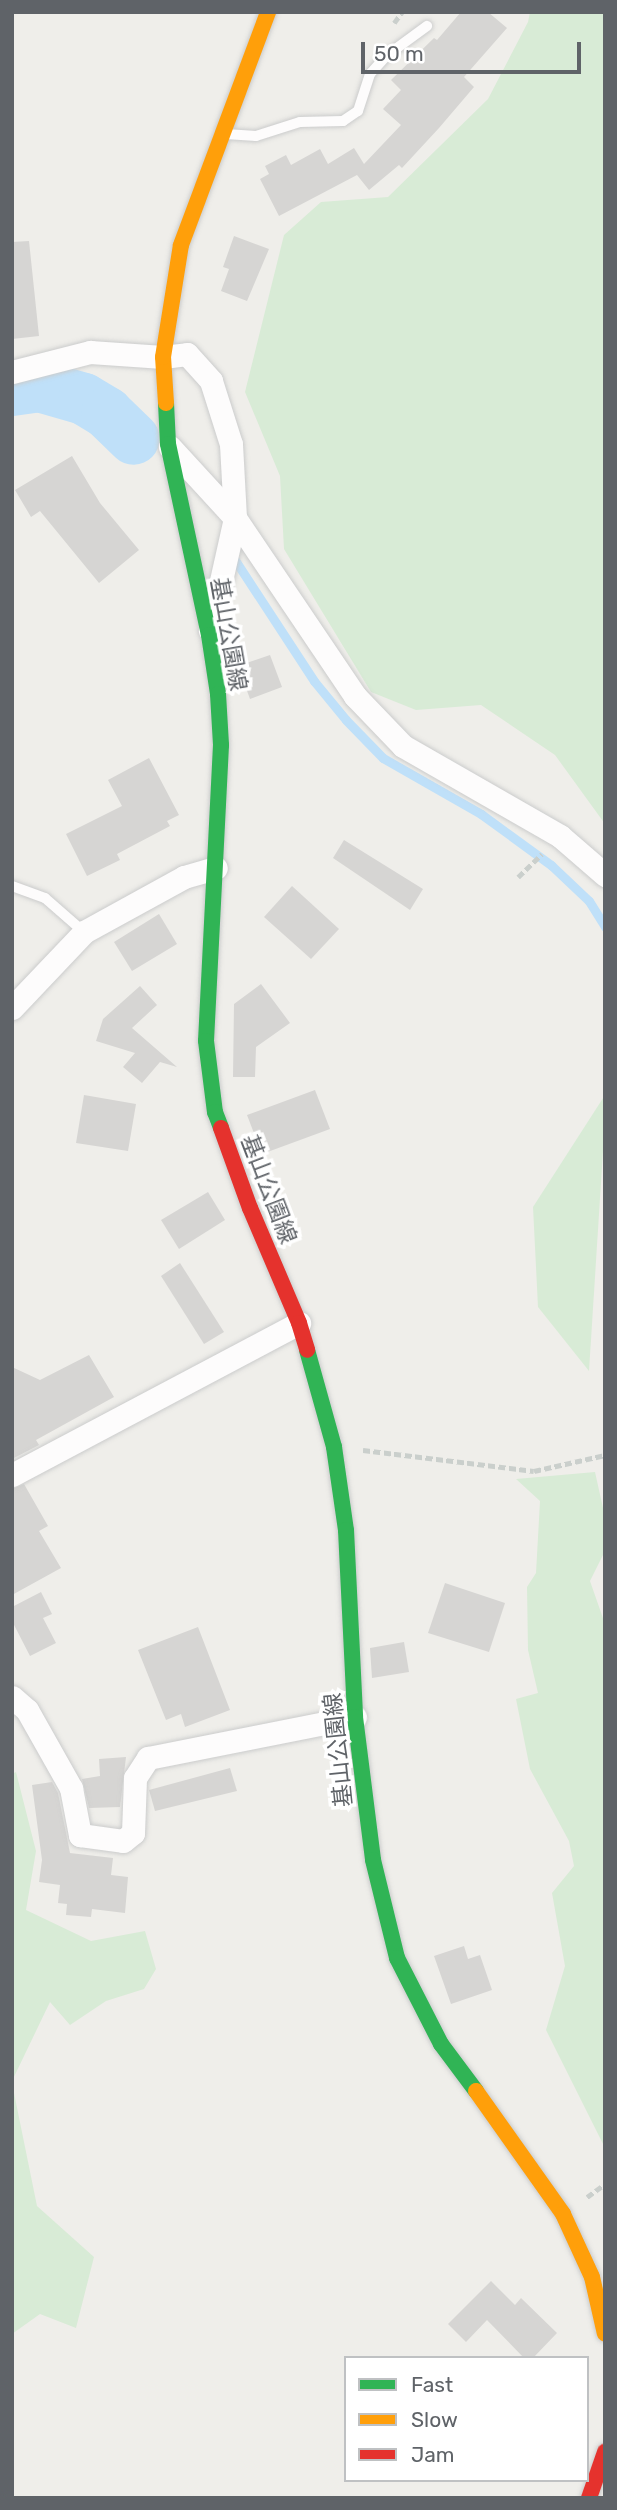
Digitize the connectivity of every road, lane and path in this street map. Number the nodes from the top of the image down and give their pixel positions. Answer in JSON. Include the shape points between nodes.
{"nodes":[{"id":1,"x":268,"y":12,"type":"edge"},
{"id":2,"x":427,"y":26,"type":"dead end"},
{"id":3,"x":223,"y":134,"type":"junction"},
{"id":4,"x":163,"y":357,"type":"junction"},
{"id":5,"x":12,"y":372,"type":"edge"},
{"id":6,"x":168,"y":444,"type":"junction"},
{"id":7,"x":235,"y":518,"type":"junction"},
{"id":8,"x":209,"y":635,"type":"junction"},
{"id":9,"x":216,"y":868,"type":"junction"},
{"id":10,"x":605,"y":874,"type":"edge"},
{"id":11,"x":12,"y":886,"type":"edge"},
{"id":12,"x":84,"y":932,"type":"junction"},
{"id":13,"x":12,"y":1008,"type":"edge"},
{"id":14,"x":299,"y":1323,"type":"junction"},
{"id":15,"x":334,"y":1447,"type":"junction"},
{"id":16,"x":605,"y":1455,"type":"edge"},
{"id":17,"x":12,"y":1475,"type":"edge"},
{"id":18,"x":12,"y":1697,"type":"edge"},
{"id":19,"x":355,"y":1717,"type":"junction"},
{"id":20,"x":605,"y":2334,"type":"edge"},
{"id":21,"x":604,"y":2462,"type":"edge"},
{"id":22,"x":589,"y":2498,"type":"edge"}],
"edges":[{"from":1,"to":3,"type":"main road","name":"基山公園線"},
{"from":2,"to":3,"type":"lane","via":[[370,74],[358,111],[343,121],[300,122],[256,136]]},
{"from":3,"to":4,"type":"main road","name":"基山公園線","via":[[181,245]]},
{"from":4,"to":5,"type":"street","via":[[90,352]]},
{"from":4,"to":6,"type":"main road","name":"基山公園線"},
{"from":4,"to":7,"type":"street","via":[[187,354],[211,381],[231,444]]},
{"from":6,"to":7,"type":"street"},
{"from":6,"to":8,"type":"main road","name":"基山公園線"},
{"from":7,"to":8,"type":"street"},
{"from":7,"to":10,"type":"street","via":[[355,696],[403,746],[560,836]]},
{"from":8,"to":9,"type":"main road","name":"基山公園線","via":[[221,745]]},
{"from":9,"to":12,"type":"street","via":[[184,877]]},
{"from":9,"to":14,"type":"main road","name":"基山公園線","via":[[206,1041],[215,1112]]},
{"from":11,"to":12,"type":"lane","via":[[45,898]]},
{"from":12,"to":13,"type":"street"},
{"from":14,"to":15,"type":"main road","name":"基山公園線"},
{"from":14,"to":17,"type":"street"},
{"from":15,"to":16,"type":"path","via":[[534,1471]]},
{"from":15,"to":19,"type":"main road","name":"基山公園線","via":[[346,1530]]},
{"from":18,"to":19,"type":"street","via":[[27,1710],[71,1788],[80,1835],[123,1841],[133,1833],[135,1778],[148,1758]]},
{"from":19,"to":20,"type":"main road","name":"基山公園線","via":[[373,1860],[397,1958],[441,2044],[563,2214],[592,2277]]},
{"from":21,"to":22,"type":"main road"}]}
